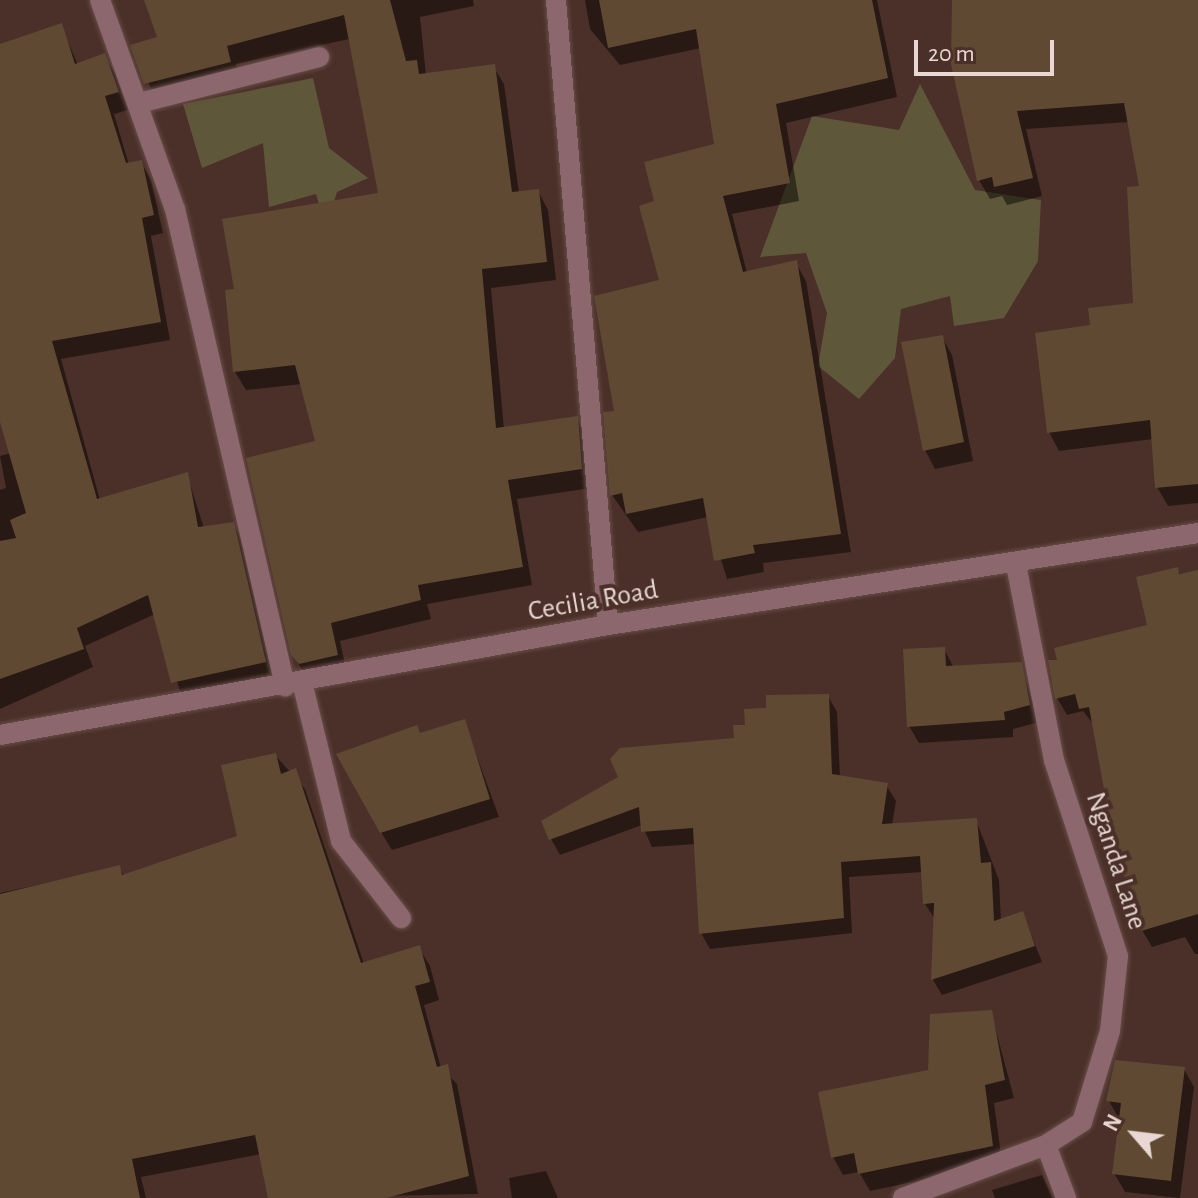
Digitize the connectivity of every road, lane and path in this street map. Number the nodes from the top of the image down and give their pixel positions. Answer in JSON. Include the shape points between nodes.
{"nodes":[{"id":1,"x":100,"y":0,"type":"edge"},
{"id":2,"x":556,"y":0,"type":"edge"},
{"id":3,"x":319,"y":57,"type":"dead end"},
{"id":4,"x":139,"y":103,"type":"junction"},
{"id":5,"x":1198,"y":533,"type":"edge"},
{"id":6,"x":1016,"y":565,"type":"junction"},
{"id":7,"x":608,"y":625,"type":"junction"},
{"id":8,"x":294,"y":684,"type":"junction"},
{"id":9,"x":0,"y":735,"type":"edge"},
{"id":10,"x":401,"y":918,"type":"dead end"},
{"id":11,"x":1046,"y":1145,"type":"junction"},
{"id":12,"x":903,"y":1198,"type":"edge"},
{"id":13,"x":1066,"y":1198,"type":"edge"}],
"edges":[{"from":1,"to":4,"type":"street"},
{"from":2,"to":7,"type":"street"},
{"from":3,"to":4,"type":"street"},
{"from":4,"to":8,"type":"street","via":[[175,209]]},
{"from":5,"to":6,"type":"street","name":"Cecilia Road"},
{"from":6,"to":7,"type":"street","name":"Cecilia Road"},
{"from":6,"to":11,"type":"street","name":"Nganda Lane","via":[[1054,760],[1118,956],[1110,1031],[1082,1122]]},
{"from":7,"to":8,"type":"street","name":"Cecilia Road"},
{"from":8,"to":9,"type":"street","name":"Cecilia Road"},
{"from":8,"to":10,"type":"street","via":[[341,841]]},
{"from":11,"to":12,"type":"street","name":"Nganda Lane"},
{"from":11,"to":13,"type":"street"}]}
